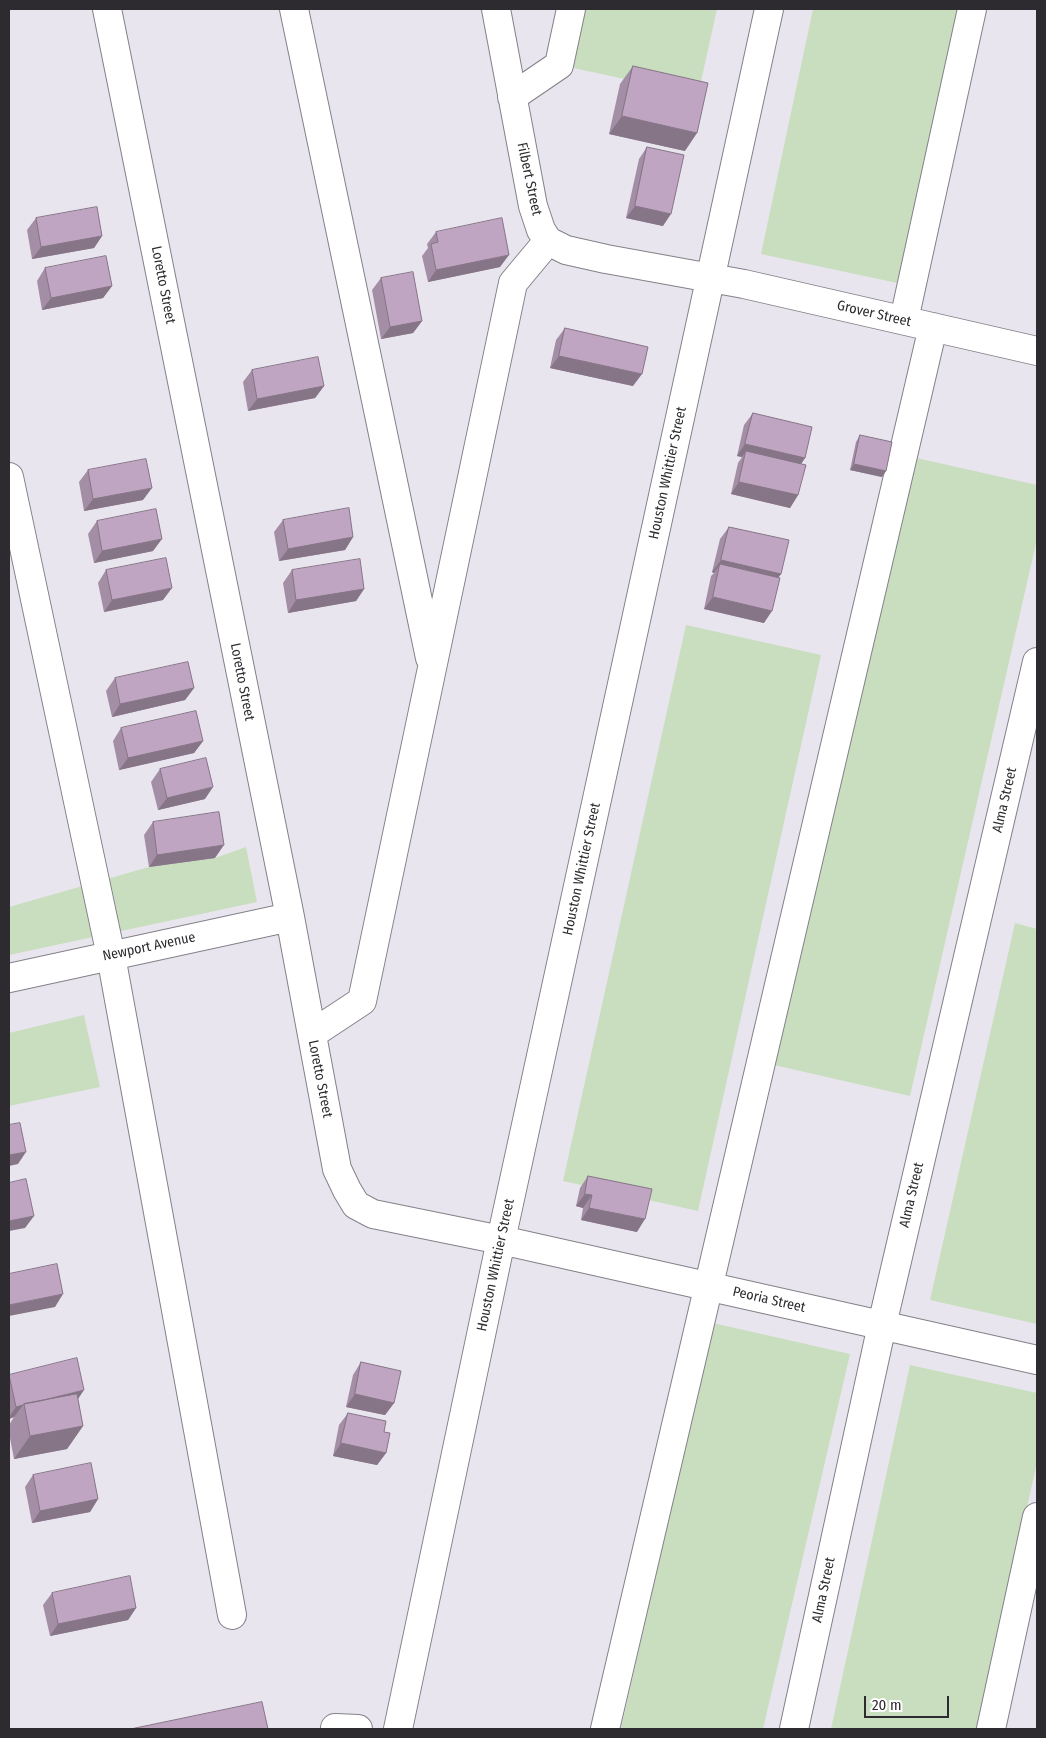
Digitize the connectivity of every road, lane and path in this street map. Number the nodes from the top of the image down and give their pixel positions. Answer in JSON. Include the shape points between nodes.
{"nodes":[{"id":1,"x":107,"y":9,"type":"edge"},
{"id":2,"x":294,"y":9,"type":"edge"},
{"id":3,"x":496,"y":9,"type":"edge"},
{"id":4,"x":571,"y":9,"type":"edge"},
{"id":5,"x":769,"y":9,"type":"edge"},
{"id":6,"x":972,"y":9,"type":"edge"},
{"id":7,"x":512,"y":97,"type":"junction"},
{"id":8,"x":548,"y":241,"type":"junction"},
{"id":9,"x":710,"y":278,"type":"junction"},
{"id":10,"x":904,"y":320,"type":"junction"},
{"id":11,"x":932,"y":327,"type":"junction"},
{"id":12,"x":1037,"y":351,"type":"edge"},
{"id":13,"x":9,"y":477,"type":"edge"},
{"id":14,"x":1037,"y":662,"type":"edge"},
{"id":15,"x":432,"y":669,"type":"junction"},
{"id":16,"x":290,"y":917,"type":"junction"},
{"id":17,"x":111,"y":956,"type":"junction"},
{"id":18,"x":9,"y":978,"type":"edge"},
{"id":19,"x":312,"y":1034,"type":"junction"},
{"id":20,"x":501,"y":1240,"type":"junction"},
{"id":21,"x":707,"y":1286,"type":"junction"},
{"id":22,"x":882,"y":1325,"type":"junction"},
{"id":23,"x":1037,"y":1360,"type":"edge"},
{"id":24,"x":1037,"y":1517,"type":"edge"},
{"id":25,"x":232,"y":1615,"type":"dead end"},
{"id":26,"x":335,"y":1729,"type":"edge"},
{"id":27,"x":358,"y":1729,"type":"edge"},
{"id":28,"x":398,"y":1729,"type":"edge"},
{"id":29,"x":605,"y":1729,"type":"edge"},
{"id":30,"x":794,"y":1729,"type":"edge"},
{"id":31,"x":991,"y":1729,"type":"edge"}],
"edges":[{"from":1,"to":16,"type":"street","name":"Loretto Street"},
{"from":2,"to":15,"type":"street"},
{"from":3,"to":7,"type":"street","name":"Filbert Street"},
{"from":4,"to":7,"type":"street","via":[[559,66]]},
{"from":5,"to":9,"type":"street","name":"Houston Whittier Street"},
{"from":6,"to":10,"type":"street"},
{"from":7,"to":8,"type":"street","name":"Filbert Street","via":[[533,206]]},
{"from":8,"to":9,"type":"street","via":[[566,250]]},
{"from":8,"to":15,"type":"street","via":[[513,283]]},
{"from":9,"to":10,"type":"street","name":"Grover Street"},
{"from":9,"to":20,"type":"street","name":"Houston Whittier Street"},
{"from":10,"to":11,"type":"street","name":"Grover Street"},
{"from":11,"to":12,"type":"street","name":"Grover Street"},
{"from":11,"to":21,"type":"street"},
{"from":13,"to":17,"type":"street"},
{"from":14,"to":22,"type":"street","name":"Alma Street"},
{"from":15,"to":19,"type":"street","via":[[362,1001]]},
{"from":16,"to":17,"type":"street","name":"Newport Avenue"},
{"from":16,"to":19,"type":"street","name":"Loretto Street"},
{"from":17,"to":18,"type":"street","name":"Newport Avenue"},
{"from":17,"to":25,"type":"street"},
{"from":19,"to":20,"type":"street","name":"Loretto Street","via":[[337,1169],[356,1205],[373,1214]]},
{"from":20,"to":21,"type":"street","name":"Peoria Street"},
{"from":20,"to":28,"type":"street","name":"Houston Whittier Street"},
{"from":21,"to":22,"type":"street","name":"Peoria Street"},
{"from":21,"to":29,"type":"street"},
{"from":22,"to":23,"type":"street","name":"Peoria Street"},
{"from":22,"to":30,"type":"street","name":"Alma Street"},
{"from":24,"to":31,"type":"street"},
{"from":26,"to":27,"type":"street"}]}
